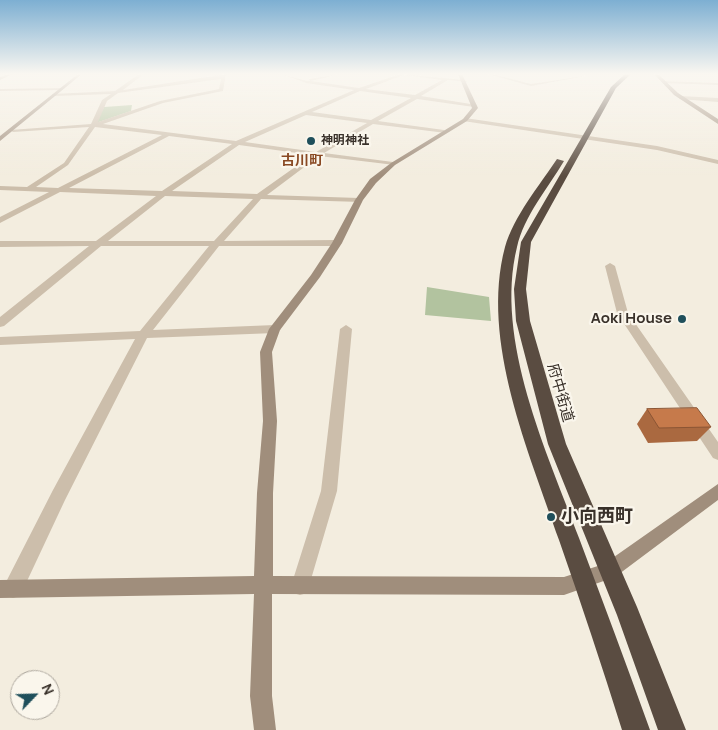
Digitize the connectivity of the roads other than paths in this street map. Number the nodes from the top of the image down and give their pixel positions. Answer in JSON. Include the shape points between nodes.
{"nodes":[{"id":1,"x":39,"y":108,"type":"edge"},
{"id":2,"x":101,"y":108,"type":"edge"},
{"id":3,"x":144,"y":108,"type":"edge"},
{"id":4,"x":318,"y":108,"type":"edge"},
{"id":5,"x":395,"y":108,"type":"edge"},
{"id":6,"x":473,"y":108,"type":"edge"},
{"id":7,"x":599,"y":108,"type":"edge"},
{"id":8,"x":697,"y":108,"type":"edge"},
{"id":9,"x":306,"y":113,"type":"junction"},
{"id":10,"x":465,"y":120,"type":"junction"},
{"id":11,"x":371,"y":122,"type":"junction"},
{"id":12,"x":718,"y":122,"type":"edge"},
{"id":13,"x":93,"y":125,"type":"junction"},
{"id":14,"x":13,"y":130,"type":"junction"},
{"id":15,"x":444,"y":132,"type":"junction"},
{"id":16,"x":169,"y":134,"type":"junction"},
{"id":17,"x":580,"y":137,"type":"junction"},
{"id":18,"x":0,"y":139,"type":"edge"},
{"id":19,"x":238,"y":143,"type":"junction"},
{"id":20,"x":319,"y":154,"type":"junction"},
{"id":21,"x":718,"y":162,"type":"edge"},
{"id":22,"x":393,"y":164,"type":"junction"},
{"id":23,"x":0,"y":188,"type":"edge"},
{"id":24,"x":28,"y":189,"type":"junction"},
{"id":25,"x":58,"y":191,"type":"junction"},
{"id":26,"x":163,"y":194,"type":"junction"},
{"id":27,"x":260,"y":196,"type":"junction"},
{"id":28,"x":359,"y":200,"type":"junction"},
{"id":29,"x":0,"y":220,"type":"edge"},
{"id":30,"x":98,"y":243,"type":"junction"},
{"id":31,"x":337,"y":243,"type":"junction"},
{"id":32,"x":0,"y":244,"type":"edge"},
{"id":33,"x":216,"y":244,"type":"junction"},
{"id":34,"x":610,"y":266,"type":"dead end"},
{"id":35,"x":0,"y":323,"type":"edge"},
{"id":36,"x":275,"y":329,"type":"junction"},
{"id":37,"x":346,"y":329,"type":"dead end"},
{"id":38,"x":143,"y":335,"type":"junction"},
{"id":39,"x":0,"y":341,"type":"edge"},
{"id":40,"x":718,"y":454,"type":"edge"},
{"id":41,"x":718,"y":492,"type":"edge"},
{"id":42,"x":609,"y":571,"type":"junction"},
{"id":43,"x":582,"y":580,"type":"junction"},
{"id":44,"x":264,"y":585,"type":"junction"},
{"id":45,"x":300,"y":586,"type":"junction"},
{"id":46,"x":6,"y":589,"type":"edge"},
{"id":47,"x":264,"y":730,"type":"edge"},
{"id":48,"x":636,"y":730,"type":"edge"},
{"id":49,"x":672,"y":730,"type":"edge"}],
"edges":[{"from":1,"to":14,"type":"street"},
{"from":2,"to":13,"type":"street"},
{"from":3,"to":13,"type":"street"},
{"from":4,"to":9,"type":"street"},
{"from":5,"to":11,"type":"street"},
{"from":6,"to":10,"type":"street"},
{"from":7,"to":17,"type":"highway","name":"府中街道"},
{"from":8,"to":12,"type":"street"},
{"from":9,"to":11,"type":"street"},
{"from":9,"to":19,"type":"street"},
{"from":10,"to":15,"type":"street"},
{"from":10,"to":17,"type":"street"},
{"from":11,"to":15,"type":"street"},
{"from":11,"to":20,"type":"street"},
{"from":13,"to":14,"type":"street"},
{"from":13,"to":16,"type":"street"},
{"from":13,"to":24,"type":"street","via":[[70,160]]},
{"from":14,"to":18,"type":"street"},
{"from":15,"to":22,"type":"street"},
{"from":16,"to":19,"type":"street"},
{"from":16,"to":25,"type":"street"},
{"from":17,"to":21,"type":"street","via":[[657,148]]},
{"from":17,"to":42,"type":"highway","name":"府中街道","via":[[526,242],[520,289],[523,321],[557,444]]},
{"from":17,"to":43,"type":"highway","name":"府中街道","via":[[512,245],[506,287],[506,318],[513,367]]},
{"from":19,"to":20,"type":"street"},
{"from":19,"to":26,"type":"street"},
{"from":20,"to":22,"type":"street"},
{"from":20,"to":27,"type":"street"},
{"from":22,"to":28,"type":"street","via":[[380,173]]},
{"from":23,"to":24,"type":"street"},
{"from":24,"to":25,"type":"street"},
{"from":25,"to":26,"type":"street"},
{"from":25,"to":29,"type":"street"},
{"from":26,"to":27,"type":"street"},
{"from":26,"to":30,"type":"street"},
{"from":27,"to":28,"type":"street"},
{"from":27,"to":33,"type":"street"},
{"from":28,"to":31,"type":"street"},
{"from":30,"to":32,"type":"street"},
{"from":30,"to":33,"type":"street"},
{"from":30,"to":35,"type":"street"},
{"from":31,"to":33,"type":"street"},
{"from":31,"to":36,"type":"street"},
{"from":33,"to":38,"type":"street"},
{"from":34,"to":40,"type":"street","via":[[623,313]]},
{"from":36,"to":38,"type":"street"},
{"from":36,"to":44,"type":"street","via":[[266,352],[270,421]]},
{"from":37,"to":45,"type":"street","via":[[329,491]]},
{"from":38,"to":39,"type":"street"},
{"from":38,"to":46,"type":"street"},
{"from":41,"to":42,"type":"street"},
{"from":42,"to":43,"type":"street"},
{"from":42,"to":49,"type":"highway","name":"府中街道"},
{"from":43,"to":45,"type":"street","via":[[564,586]]},
{"from":43,"to":48,"type":"highway","name":"府中街道"},
{"from":44,"to":45,"type":"street"},
{"from":44,"to":46,"type":"street"},
{"from":44,"to":47,"type":"street","via":[[261,696]]}]}
